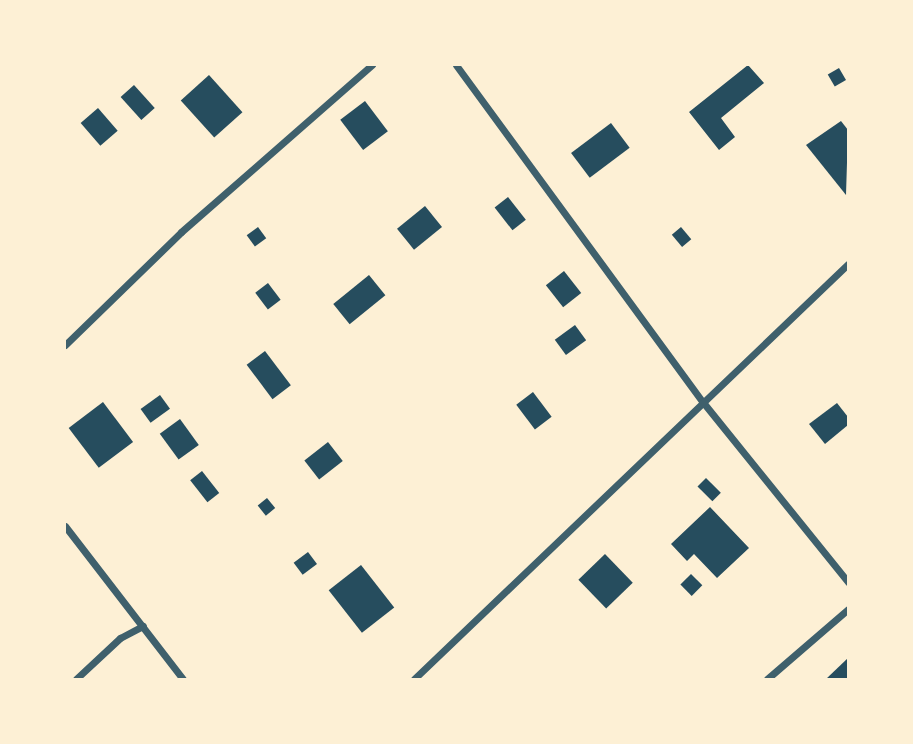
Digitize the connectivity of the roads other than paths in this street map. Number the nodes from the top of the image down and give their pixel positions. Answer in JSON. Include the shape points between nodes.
{"nodes":[{"id":1,"x":372,"y":65,"type":"edge"},
{"id":2,"x":456,"y":65,"type":"edge"},
{"id":3,"x":848,"y":264,"type":"edge"},
{"id":4,"x":65,"y":345,"type":"edge"},
{"id":5,"x":702,"y":401,"type":"junction"},
{"id":6,"x":65,"y":526,"type":"edge"},
{"id":7,"x":848,"y":582,"type":"edge"},
{"id":8,"x":848,"y":609,"type":"edge"},
{"id":9,"x":143,"y":626,"type":"junction"},
{"id":10,"x":76,"y":679,"type":"edge"},
{"id":11,"x":183,"y":679,"type":"edge"},
{"id":12,"x":414,"y":679,"type":"edge"},
{"id":13,"x":767,"y":679,"type":"edge"}],
"edges":[{"from":1,"to":4,"type":"street","via":[[181,232]]},
{"from":2,"to":5,"type":"street"},
{"from":3,"to":5,"type":"street"},
{"from":5,"to":7,"type":"street"},
{"from":5,"to":12,"type":"street"},
{"from":6,"to":9,"type":"street"},
{"from":8,"to":13,"type":"street"},
{"from":9,"to":10,"type":"street","via":[[120,638]]},
{"from":9,"to":11,"type":"street"}]}
